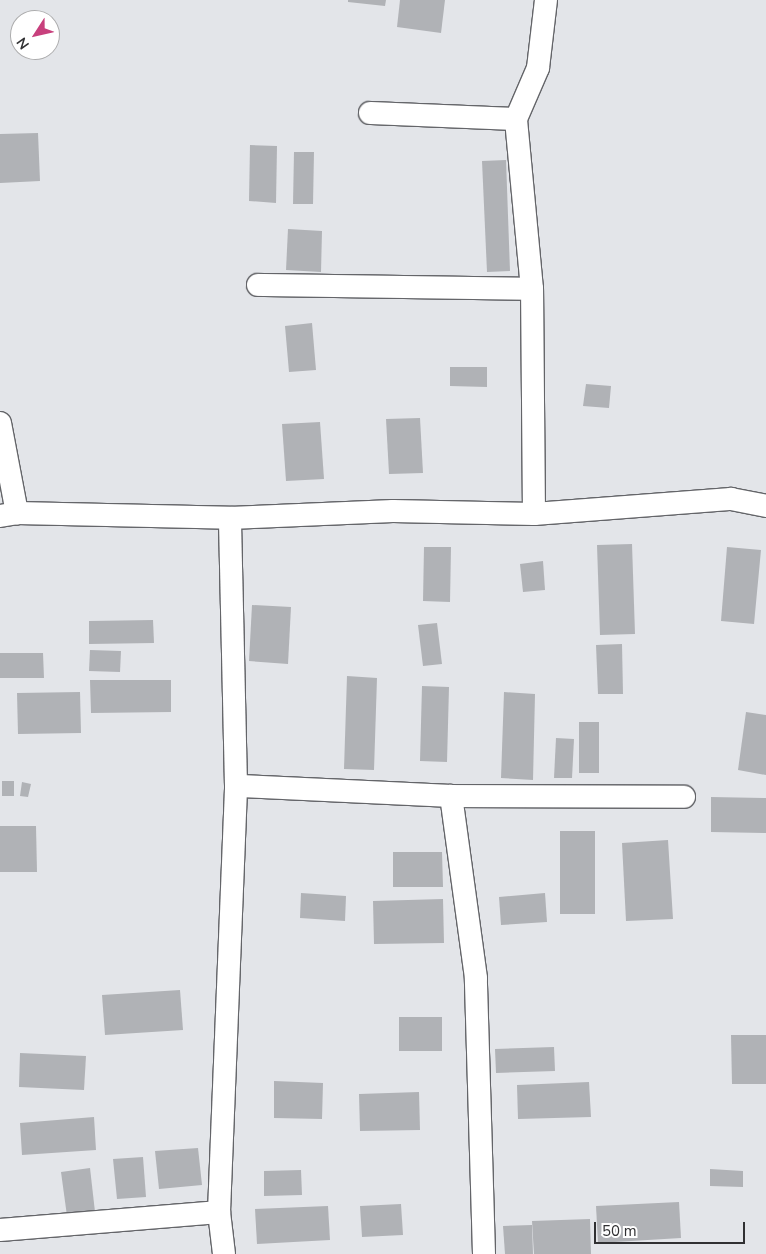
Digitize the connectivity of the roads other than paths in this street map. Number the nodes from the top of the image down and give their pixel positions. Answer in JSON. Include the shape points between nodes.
{"nodes":[{"id":1,"x":546,"y":0,"type":"edge"},
{"id":2,"x":370,"y":113,"type":"dead end"},
{"id":3,"x":516,"y":119,"type":"junction"},
{"id":4,"x":258,"y":285,"type":"dead end"},
{"id":5,"x":532,"y":289,"type":"junction"},
{"id":6,"x":0,"y":423,"type":"edge"},
{"id":7,"x":766,"y":506,"type":"edge"},
{"id":8,"x":534,"y":514,"type":"junction"},
{"id":9,"x":8,"y":515,"type":"edge"},
{"id":10,"x":230,"y":518,"type":"junction"},
{"id":11,"x":236,"y":786,"type":"junction"},
{"id":12,"x":451,"y":796,"type":"junction"},
{"id":13,"x":684,"y":797,"type":"dead end"},
{"id":14,"x":219,"y":1212,"type":"junction"},
{"id":15,"x":0,"y":1230,"type":"edge"},
{"id":16,"x":224,"y":1254,"type":"edge"},
{"id":17,"x":484,"y":1254,"type":"edge"}],
"edges":[{"from":1,"to":3,"type":"street","via":[[538,68]]},
{"from":2,"to":3,"type":"street"},
{"from":3,"to":5,"type":"street"},
{"from":4,"to":5,"type":"street"},
{"from":5,"to":8,"type":"street"},
{"from":6,"to":9,"type":"street"},
{"from":7,"to":8,"type":"street","via":[[731,499]]},
{"from":8,"to":10,"type":"street","via":[[393,511]]},
{"from":9,"to":10,"type":"street"},
{"from":10,"to":11,"type":"street"},
{"from":11,"to":12,"type":"street"},
{"from":11,"to":14,"type":"street"},
{"from":12,"to":13,"type":"street"},
{"from":12,"to":17,"type":"street","via":[[476,978]]},
{"from":14,"to":15,"type":"street"},
{"from":14,"to":16,"type":"street"}]}
